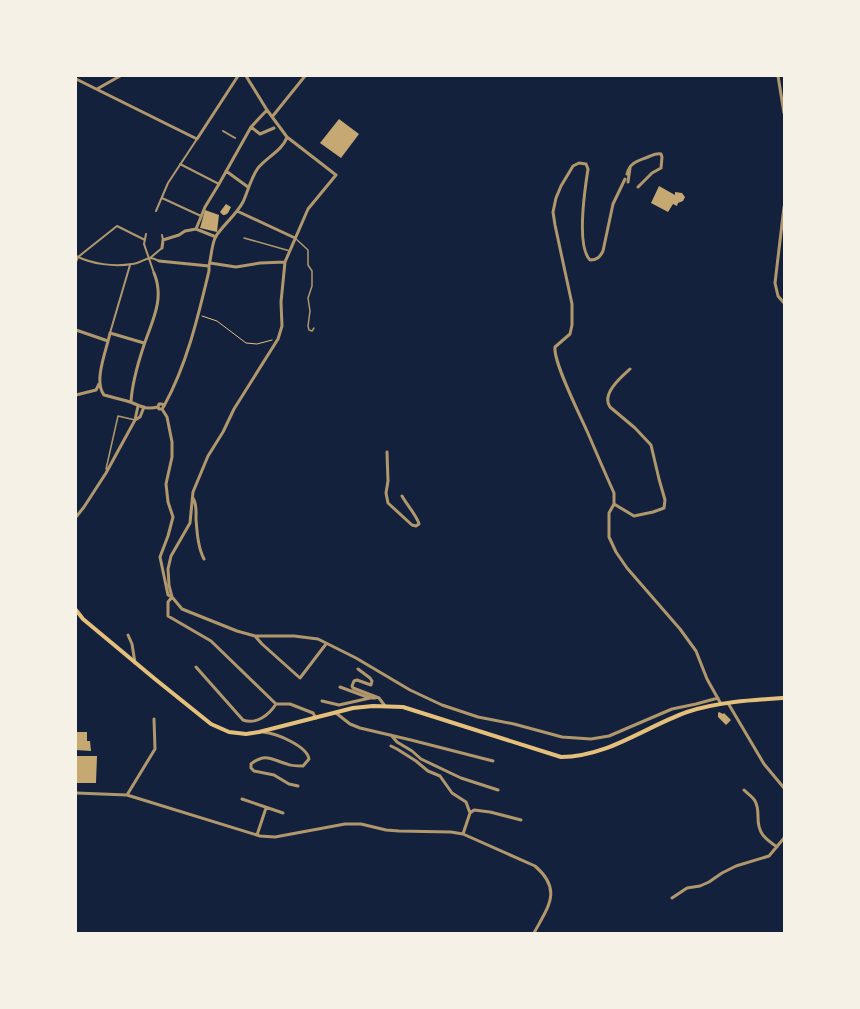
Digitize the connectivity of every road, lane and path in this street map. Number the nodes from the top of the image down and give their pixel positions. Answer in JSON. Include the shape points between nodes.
{"nodes":[{"id":1,"x":120,"y":76,"type":"edge"},
{"id":2,"x":238,"y":76,"type":"edge"},
{"id":3,"x":246,"y":76,"type":"edge"},
{"id":4,"x":305,"y":76,"type":"edge"},
{"id":5,"x":778,"y":76,"type":"edge"},
{"id":6,"x":76,"y":79,"type":"edge"},
{"id":7,"x":97,"y":90,"type":"junction"},
{"id":8,"x":267,"y":110,"type":"junction"},
{"id":9,"x":784,"y":113,"type":"edge"},
{"id":10,"x":272,"y":117,"type":"junction"},
{"id":11,"x":208,"y":122,"type":"junction"},
{"id":12,"x":212,"y":125,"type":"dead end"},
{"id":13,"x":251,"y":127,"type":"junction"},
{"id":14,"x":274,"y":128,"type":"dead end"},
{"id":15,"x":223,"y":131,"type":"dead end"},
{"id":16,"x":287,"y":137,"type":"junction"},
{"id":17,"x":235,"y":138,"type":"dead end"},
{"id":18,"x":197,"y":139,"type":"junction"},
{"id":19,"x":180,"y":164,"type":"junction"},
{"id":20,"x":631,"y":166,"type":"junction"},
{"id":21,"x":226,"y":171,"type":"junction"},
{"id":22,"x":627,"y":174,"type":"dead end"},
{"id":23,"x":625,"y":179,"type":"dead end"},
{"id":24,"x":628,"y":182,"type":"dead end"},
{"id":25,"x":219,"y":184,"type":"junction"},
{"id":26,"x":248,"y":187,"type":"junction"},
{"id":27,"x":638,"y":187,"type":"dead end"},
{"id":28,"x":162,"y":198,"type":"junction"},
{"id":29,"x":784,"y":207,"type":"edge"},
{"id":30,"x":156,"y":211,"type":"dead end"},
{"id":31,"x":237,"y":211,"type":"junction"},
{"id":32,"x":201,"y":216,"type":"junction"},
{"id":33,"x":196,"y":229,"type":"junction"},
{"id":34,"x":146,"y":234,"type":"dead end"},
{"id":35,"x":162,"y":235,"type":"dead end"},
{"id":36,"x":216,"y":237,"type":"junction"},
{"id":37,"x":244,"y":238,"type":"dead end"},
{"id":38,"x":295,"y":238,"type":"junction"},
{"id":39,"x":145,"y":240,"type":"junction"},
{"id":40,"x":163,"y":240,"type":"junction"},
{"id":41,"x":162,"y":248,"type":"joint"},
{"id":42,"x":290,"y":251,"type":"junction"},
{"id":43,"x":77,"y":257,"type":"edge"},
{"id":44,"x":150,"y":258,"type":"junction"},
{"id":45,"x":159,"y":261,"type":"joint"},
{"id":46,"x":76,"y":262,"type":"edge"},
{"id":47,"x":285,"y":262,"type":"junction"},
{"id":48,"x":210,"y":264,"type":"junction"},
{"id":49,"x":130,"y":265,"type":"junction"},
{"id":50,"x":154,"y":273,"type":"joint"},
{"id":51,"x":784,"y":303,"type":"edge"},
{"id":52,"x":199,"y":315,"type":"junction"},
{"id":53,"x":314,"y":328,"type":"dead end"},
{"id":54,"x":76,"y":330,"type":"edge"},
{"id":55,"x":110,"y":333,"type":"junction"},
{"id":56,"x":278,"y":339,"type":"junction"},
{"id":57,"x":108,"y":341,"type":"junction"},
{"id":58,"x":144,"y":343,"type":"junction"},
{"id":59,"x":630,"y":369,"type":"dead end"},
{"id":60,"x":99,"y":384,"type":"junction"},
{"id":61,"x":76,"y":395,"type":"edge"},
{"id":62,"x":131,"y":402,"type":"junction"},
{"id":63,"x":138,"y":406,"type":"junction"},
{"id":64,"x":144,"y":407,"type":"junction"},
{"id":65,"x":163,"y":408,"type":"junction"},
{"id":66,"x":135,"y":420,"type":"junction"},
{"id":67,"x":387,"y":452,"type":"dead end"},
{"id":68,"x":106,"y":473,"type":"junction"},
{"id":69,"x":402,"y":496,"type":"dead end"},
{"id":70,"x":193,"y":498,"type":"junction"},
{"id":71,"x":614,"y":504,"type":"junction"},
{"id":72,"x":76,"y":517,"type":"edge"},
{"id":73,"x":204,"y":559,"type":"dead end"},
{"id":74,"x":172,"y":597,"type":"junction"},
{"id":75,"x":76,"y":610,"type":"edge"},
{"id":76,"x":128,"y":635,"type":"dead end"},
{"id":77,"x":255,"y":636,"type":"junction"},
{"id":78,"x":326,"y":644,"type":"junction"},
{"id":79,"x":135,"y":663,"type":"junction"},
{"id":80,"x":196,"y":667,"type":"dead end"},
{"id":81,"x":358,"y":669,"type":"dead end"},
{"id":82,"x":340,"y":687,"type":"dead end"},
{"id":83,"x":370,"y":698,"type":"junction"},
{"id":84,"x":379,"y":698,"type":"junction"},
{"id":85,"x":718,"y":698,"type":"junction"},
{"id":86,"x":784,"y":698,"type":"edge"},
{"id":87,"x":322,"y":701,"type":"dead end"},
{"id":88,"x":728,"y":703,"type":"junction"},
{"id":89,"x":276,"y":704,"type":"junction"},
{"id":90,"x":721,"y":704,"type":"junction"},
{"id":91,"x":385,"y":706,"type":"junction"},
{"id":92,"x":336,"y":713,"type":"junction"},
{"id":93,"x":154,"y":718,"type":"dead end"},
{"id":94,"x":316,"y":718,"type":"junction"},
{"id":95,"x":259,"y":732,"type":"junction"},
{"id":96,"x":391,"y":735,"type":"junction"},
{"id":97,"x":391,"y":746,"type":"dead end"},
{"id":98,"x":493,"y":762,"type":"dead end"},
{"id":99,"x":298,"y":786,"type":"dead end"},
{"id":100,"x":784,"y":788,"type":"edge"},
{"id":101,"x":498,"y":790,"type":"dead end"},
{"id":102,"x":744,"y":790,"type":"dead end"},
{"id":103,"x":76,"y":793,"type":"edge"},
{"id":104,"x":126,"y":795,"type":"junction"},
{"id":105,"x":242,"y":799,"type":"dead end"},
{"id":106,"x":266,"y":808,"type":"junction"},
{"id":107,"x":283,"y":813,"type":"dead end"},
{"id":108,"x":470,"y":813,"type":"junction"},
{"id":109,"x":521,"y":820,"type":"dead end"},
{"id":110,"x":463,"y":834,"type":"junction"},
{"id":111,"x":257,"y":835,"type":"junction"},
{"id":112,"x":784,"y":838,"type":"edge"},
{"id":113,"x":777,"y":847,"type":"junction"},
{"id":114,"x":672,"y":898,"type":"dead end"},
{"id":115,"x":534,"y":933,"type":"edge"}],
"edges":[{"from":1,"to":7,"type":"street"},
{"from":2,"to":11,"type":"street"},
{"from":3,"to":8,"type":"street"},
{"from":4,"to":10,"type":"street"},
{"from":5,"to":9,"type":"street"},
{"from":6,"to":7,"type":"street"},
{"from":7,"to":18,"type":"street"},
{"from":8,"to":10,"type":"street"},
{"from":8,"to":13,"type":"street"},
{"from":10,"to":16,"type":"street"},
{"from":11,"to":12,"type":"street"},
{"from":11,"to":18,"type":"street"},
{"from":13,"to":14,"type":"street","via":[[260,134]]},
{"from":13,"to":21,"type":"street"},
{"from":15,"to":17,"type":"street"},
{"from":16,"to":26,"type":"street","via":[[274,154],[265,159]]},
{"from":16,"to":38,"type":"street","via":[[336,175],[308,209]]},
{"from":18,"to":19,"type":"street"},
{"from":19,"to":25,"type":"street"},
{"from":19,"to":28,"type":"street","via":[[168,182]]},
{"from":20,"to":22,"type":"street"},
{"from":20,"to":24,"type":"street"},
{"from":20,"to":27,"type":"street","via":[[656,153],[662,156],[661,168]]},
{"from":21,"to":25,"type":"street"},
{"from":21,"to":26,"type":"street"},
{"from":23,"to":71,"type":"street","via":[[613,204],[603,251],[596,259],[590,260],[586,256],[583,245],[588,169],[584,163],[576,164],[568,173],[556,198],[553,212],[572,304],[570,334],[555,347],[555,353],[570,394],[614,493]]},
{"from":25,"to":32,"type":"street"},
{"from":26,"to":31,"type":"street"},
{"from":28,"to":30,"type":"street"},
{"from":28,"to":32,"type":"street"},
{"from":29,"to":51,"type":"street","via":[[775,283],[778,296]]},
{"from":31,"to":36,"type":"street"},
{"from":31,"to":38,"type":"street"},
{"from":32,"to":33,"type":"street"},
{"from":33,"to":36,"type":"street"},
{"from":33,"to":40,"type":"street"},
{"from":34,"to":39,"type":"street"},
{"from":35,"to":40,"type":"street"},
{"from":36,"to":48,"type":"street"},
{"from":37,"to":42,"type":"lane"},
{"from":38,"to":42,"type":"street"},
{"from":38,"to":53,"type":"lane","via":[[308,250],[308,265],[312,271],[312,286],[308,298],[308,326],[309,330],[312,331]]},
{"from":39,"to":43,"type":"street","via":[[117,226]]},
{"from":39,"to":44,"type":"street","via":[[144,244]]},
{"from":40,"to":41,"type":"street"},
{"from":41,"to":44,"type":"street"},
{"from":42,"to":47,"type":"street"},
{"from":43,"to":46,"type":"street"},
{"from":43,"to":49,"type":"street","via":[[102,264]]},
{"from":44,"to":45,"type":"street"},
{"from":44,"to":49,"type":"street"},
{"from":44,"to":50,"type":"street"},
{"from":45,"to":48,"type":"street"},
{"from":47,"to":48,"type":"street","via":[[236,267]]},
{"from":47,"to":56,"type":"street","via":[[281,302],[282,326]]},
{"from":48,"to":52,"type":"street"},
{"from":49,"to":55,"type":"street"},
{"from":50,"to":58,"type":"street","via":[[158,292],[157,309]]},
{"from":52,"to":56,"type":"path","via":[[217,321],[246,343],[257,344]]},
{"from":52,"to":65,"type":"street","via":[[178,378]]},
{"from":54,"to":57,"type":"street"},
{"from":55,"to":57,"type":"street"},
{"from":55,"to":58,"type":"street"},
{"from":56,"to":70,"type":"street","via":[[208,456],[193,492]]},
{"from":57,"to":60,"type":"street"},
{"from":58,"to":62,"type":"street"},
{"from":59,"to":71,"type":"street","via":[[616,382],[607,403],[651,445],[665,500],[664,508],[634,516]]},
{"from":60,"to":61,"type":"street","via":[[96,390]]},
{"from":60,"to":62,"type":"street","via":[[104,395]]},
{"from":62,"to":63,"type":"street"},
{"from":63,"to":64,"type":"street"},
{"from":63,"to":66,"type":"street"},
{"from":64,"to":65,"type":"street","via":[[152,409],[160,404]]},
{"from":64,"to":66,"type":"street","via":[[140,417]]},
{"from":65,"to":74,"type":"street","via":[[172,442],[172,457],[166,484],[173,517],[160,556],[168,595]]},
{"from":66,"to":68,"type":"street"},
{"from":66,"to":68,"type":"lane","via":[[118,416]]},
{"from":67,"to":69,"type":"street","via":[[388,503],[416,526],[419,524],[418,519]]},
{"from":68,"to":72,"type":"street"},
{"from":70,"to":73,"type":"street","via":[[196,502],[196,520]]},
{"from":70,"to":74,"type":"street","via":[[190,523],[171,556],[168,569]]},
{"from":71,"to":85,"type":"street","via":[[608,513],[609,537],[616,552],[696,651]]},
{"from":74,"to":77,"type":"street","via":[[182,609]]},
{"from":74,"to":89,"type":"street","via":[[168,602],[168,616],[211,641]]},
{"from":75,"to":79,"type":"main road","via":[[83,619]]},
{"from":76,"to":79,"type":"street"},
{"from":77,"to":78,"type":"street","via":[[294,636],[318,639]]},
{"from":77,"to":78,"type":"street","via":[[300,678]]},
{"from":78,"to":85,"type":"street","via":[[336,646],[410,690],[442,705],[478,717],[562,737],[591,739],[609,736],[672,709]]},
{"from":79,"to":95,"type":"main road","via":[[211,724],[229,732]]},
{"from":80,"to":89,"type":"street","via":[[243,720],[258,721]]},
{"from":81,"to":84,"type":"street","via":[[372,681],[370,685],[354,681],[353,688]]},
{"from":82,"to":83,"type":"street"},
{"from":83,"to":84,"type":"street"},
{"from":83,"to":87,"type":"street","via":[[339,705]]},
{"from":84,"to":91,"type":"street"},
{"from":85,"to":90,"type":"street"},
{"from":86,"to":88,"type":"main road"},
{"from":88,"to":90,"type":"main road"},
{"from":88,"to":100,"type":"street","via":[[764,764]]},
{"from":89,"to":94,"type":"street","via":[[290,704],[313,714]]},
{"from":90,"to":91,"type":"main road","via":[[686,713],[594,753],[576,757],[561,757],[410,709]]},
{"from":91,"to":92,"type":"main road","via":[[364,706]]},
{"from":92,"to":94,"type":"main road"},
{"from":92,"to":96,"type":"street","via":[[350,724]]},
{"from":93,"to":104,"type":"street","via":[[155,750]]},
{"from":94,"to":95,"type":"main road"},
{"from":95,"to":99,"type":"street","via":[[279,735],[304,750],[309,759],[302,766],[297,766],[265,757],[251,764],[251,768]]},
{"from":96,"to":98,"type":"street"},
{"from":96,"to":101,"type":"street","via":[[421,760],[461,778]]},
{"from":97,"to":108,"type":"street","via":[[428,771],[440,776],[452,793],[466,802]]},
{"from":102,"to":113,"type":"street","via":[[755,800],[761,832],[766,840]]},
{"from":103,"to":104,"type":"street"},
{"from":104,"to":111,"type":"street"},
{"from":105,"to":106,"type":"street"},
{"from":106,"to":107,"type":"street"},
{"from":106,"to":111,"type":"street"},
{"from":108,"to":109,"type":"street","via":[[481,810]]},
{"from":108,"to":110,"type":"street"},
{"from":110,"to":111,"type":"street","via":[[399,832],[361,824],[345,824],[275,837]]},
{"from":110,"to":115,"type":"street","via":[[535,866],[544,873],[550,884],[551,899]]},
{"from":112,"to":113,"type":"street"},
{"from":113,"to":114,"type":"street","via":[[769,856],[736,866],[710,882],[687,888]]}]}
